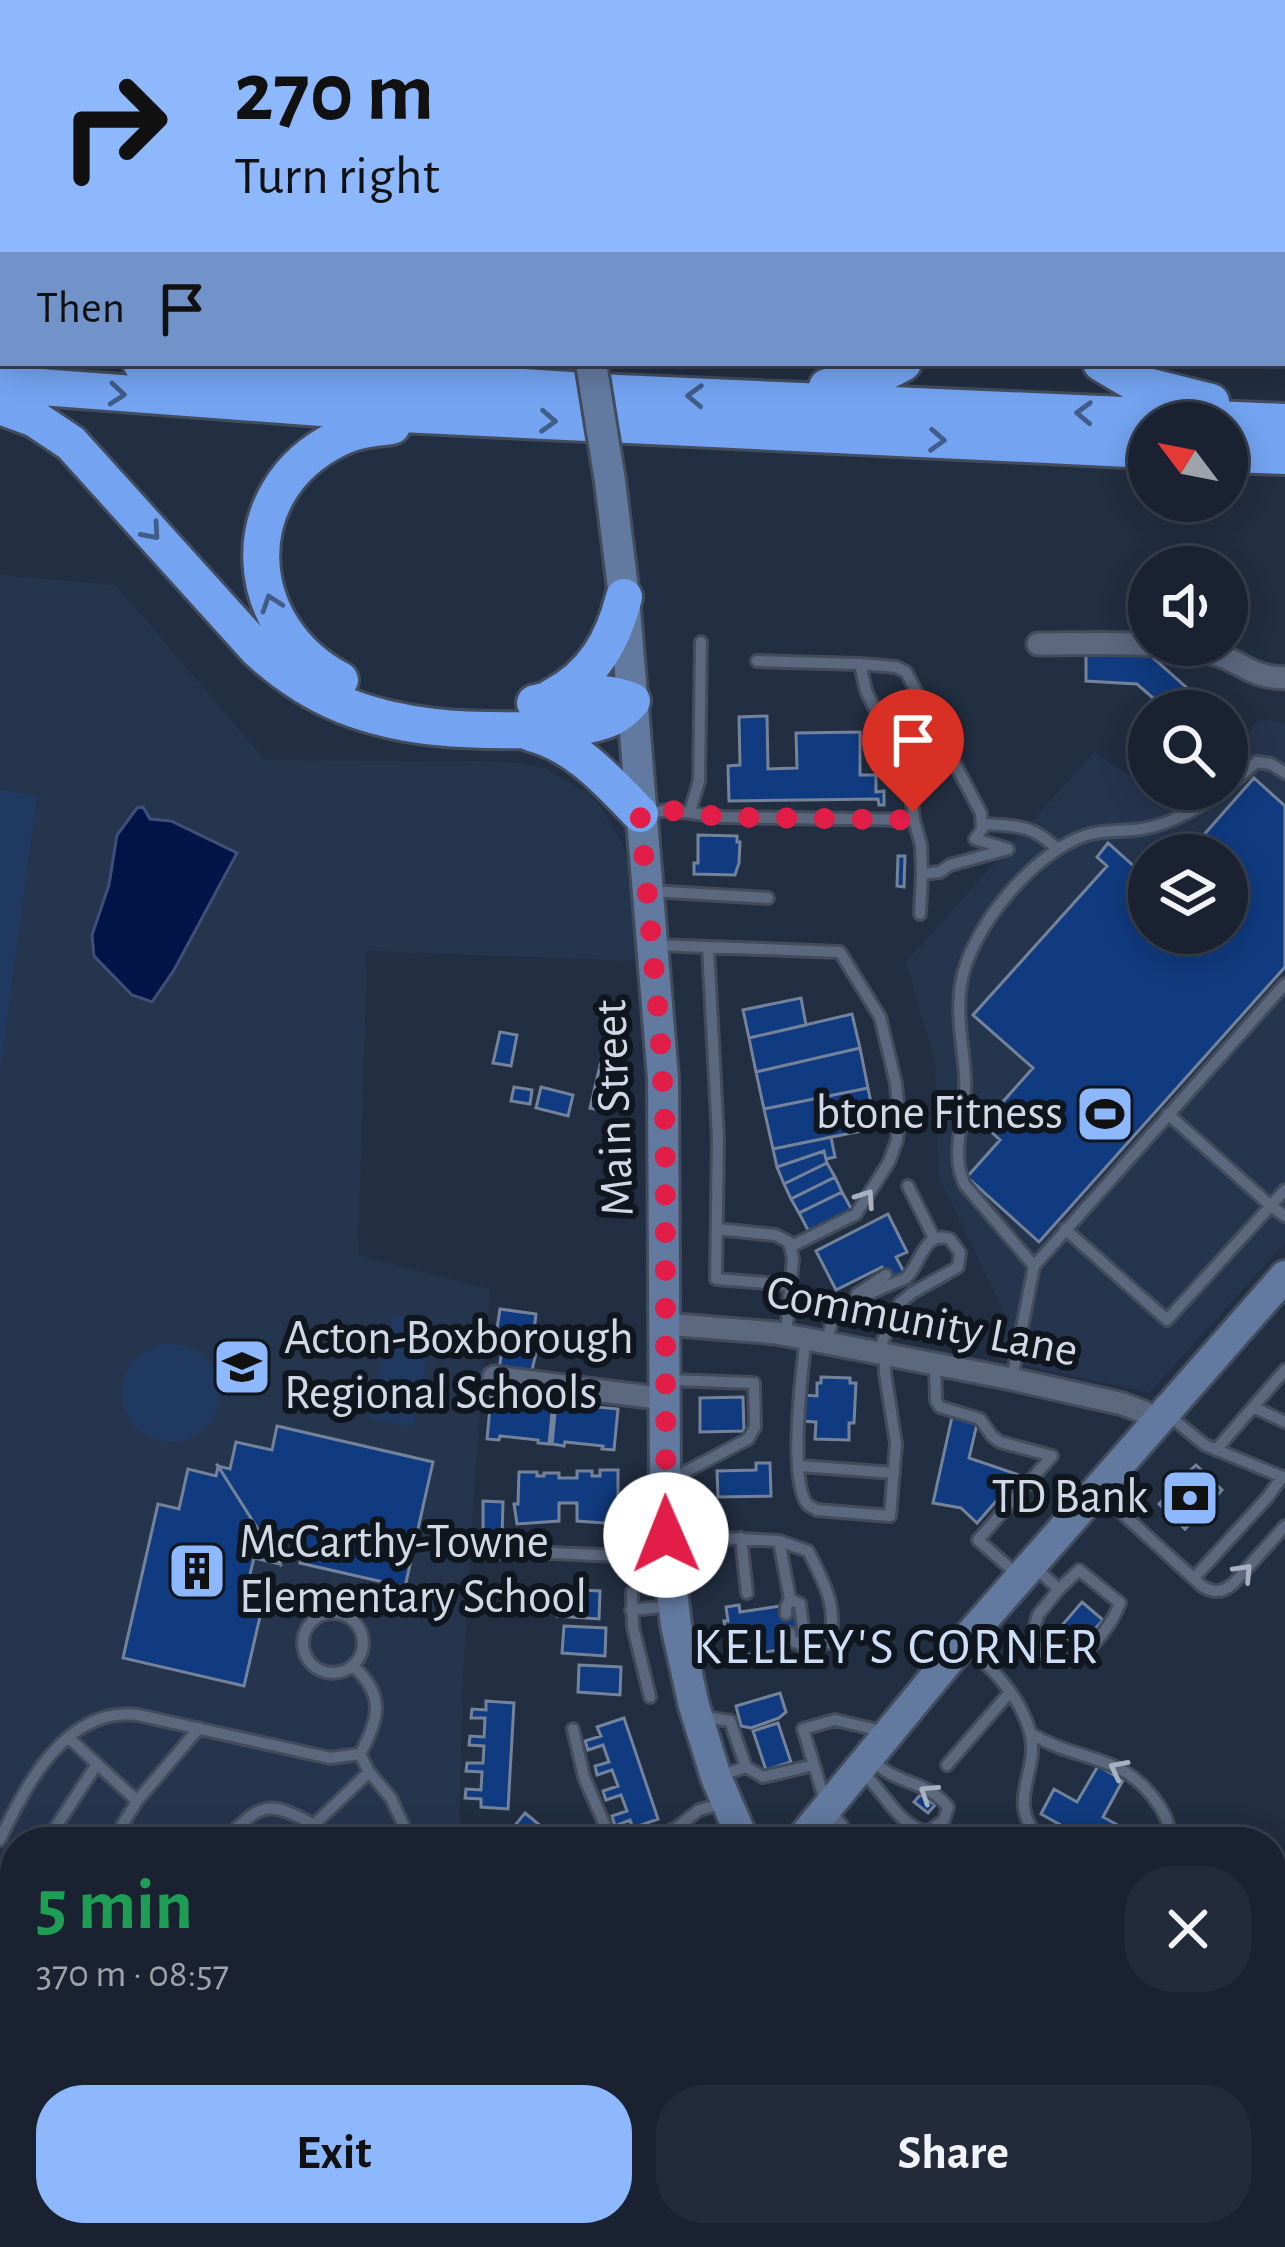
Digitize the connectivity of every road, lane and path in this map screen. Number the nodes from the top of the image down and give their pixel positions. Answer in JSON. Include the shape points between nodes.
{"nodes":[{"id":1,"x":186,"y":366,"type":"edge"},
{"id":2,"x":591,"y":366,"type":"edge"},
{"id":3,"x":896,"y":366,"type":"edge"},
{"id":4,"x":1107,"y":366,"type":"edge"},
{"id":5,"x":0,"y":384,"type":"edge"},
{"id":6,"x":746,"y":398,"type":"junction"},
{"id":7,"x":0,"y":406,"type":"edge"},
{"id":8,"x":483,"y":418,"type":"junction"},
{"id":9,"x":1285,"y":420,"type":"edge"},
{"id":10,"x":1128,"y":449,"type":"edge"},
{"id":11,"x":1248,"y":455,"type":"edge"},
{"id":12,"x":1285,"y":456,"type":"edge"},
{"id":13,"x":624,"y":597,"type":"junction"},
{"id":14,"x":701,"y":642,"type":"dead end"},
{"id":15,"x":1038,"y":644,"type":"dead end"},
{"id":16,"x":757,"y":662,"type":"dead end"},
{"id":17,"x":860,"y":664,"type":"junction"},
{"id":18,"x":1285,"y":678,"type":"edge"},
{"id":19,"x":632,"y":701,"type":"junction"},
{"id":20,"x":535,"y":703,"type":"junction"},
{"id":21,"x":503,"y":730,"type":"junction"},
{"id":22,"x":1248,"y":770,"type":"edge"},
{"id":23,"x":1285,"y":773,"type":"edge"},
{"id":24,"x":1192,"y":810,"type":"edge"},
{"id":25,"x":690,"y":812,"type":"junction"},
{"id":26,"x":640,"y":814,"type":"junction"},
{"id":27,"x":914,"y":820,"type":"junction"},
{"id":28,"x":982,"y":824,"type":"junction"},
{"id":29,"x":1057,"y":849,"type":"junction"},
{"id":30,"x":922,"y":874,"type":"junction"},
{"id":31,"x":647,"y":891,"type":"junction"},
{"id":32,"x":768,"y":898,"type":"dead end"},
{"id":33,"x":920,"y":914,"type":"dead end"},
{"id":34,"x":652,"y":945,"type":"junction"},
{"id":35,"x":708,"y":947,"type":"junction"},
{"id":36,"x":1285,"y":984,"type":"edge"},
{"id":37,"x":1168,"y":1114,"type":"junction"},
{"id":38,"x":908,"y":1186,"type":"dead end"},
{"id":39,"x":1285,"y":1190,"type":"edge"},
{"id":40,"x":1270,"y":1206,"type":"junction"},
{"id":41,"x":1285,"y":1216,"type":"edge"},
{"id":42,"x":1285,"y":1228,"type":"edge"},
{"id":43,"x":717,"y":1229,"type":"junction"},
{"id":44,"x":1065,"y":1229,"type":"junction"},
{"id":45,"x":934,"y":1238,"type":"junction"},
{"id":46,"x":792,"y":1246,"type":"junction"},
{"id":47,"x":920,"y":1257,"type":"junction"},
{"id":48,"x":1034,"y":1266,"type":"junction"},
{"id":49,"x":901,"y":1267,"type":"dead end"},
{"id":50,"x":886,"y":1275,"type":"dead end"},
{"id":51,"x":1285,"y":1276,"type":"edge"},
{"id":52,"x":791,"y":1285,"type":"junction"},
{"id":53,"x":845,"y":1303,"type":"junction"},
{"id":54,"x":665,"y":1324,"type":"junction"},
{"id":55,"x":806,"y":1338,"type":"junction"},
{"id":56,"x":881,"y":1353,"type":"junction"},
{"id":57,"x":934,"y":1363,"type":"junction"},
{"id":58,"x":1285,"y":1370,"type":"edge"},
{"id":59,"x":494,"y":1377,"type":"dead end"},
{"id":60,"x":1012,"y":1379,"type":"junction"},
{"id":61,"x":665,"y":1390,"type":"junction"},
{"id":62,"x":1253,"y":1407,"type":"junction"},
{"id":63,"x":1162,"y":1415,"type":"junction"},
{"id":64,"x":1285,"y":1423,"type":"edge"},
{"id":65,"x":1216,"y":1450,"type":"junction"},
{"id":66,"x":800,"y":1466,"type":"junction"},
{"id":67,"x":893,"y":1473,"type":"junction"},
{"id":68,"x":1283,"y":1478,"type":"edge"},
{"id":69,"x":665,"y":1483,"type":"junction"},
{"id":70,"x":1096,"y":1490,"type":"junction"},
{"id":71,"x":1285,"y":1526,"type":"edge"},
{"id":72,"x":741,"y":1538,"type":"junction"},
{"id":73,"x":779,"y":1541,"type":"junction"},
{"id":74,"x":667,"y":1546,"type":"junction"},
{"id":75,"x":530,"y":1552,"type":"dead end"},
{"id":76,"x":1026,"y":1571,"type":"junction"},
{"id":77,"x":1194,"y":1578,"type":"junction"},
{"id":78,"x":1059,"y":1588,"type":"junction"},
{"id":79,"x":632,"y":1592,"type":"dead end"},
{"id":80,"x":747,"y":1593,"type":"dead end"},
{"id":81,"x":790,"y":1599,"type":"junction"},
{"id":82,"x":674,"y":1606,"type":"junction"},
{"id":83,"x":632,"y":1610,"type":"junction"},
{"id":84,"x":786,"y":1614,"type":"dead end"},
{"id":85,"x":790,"y":1634,"type":"dead end"},
{"id":86,"x":963,"y":1643,"type":"junction"},
{"id":87,"x":801,"y":1645,"type":"junction"},
{"id":88,"x":353,"y":1666,"type":"junction"},
{"id":89,"x":1010,"y":1692,"type":"junction"},
{"id":90,"x":650,"y":1697,"type":"dead end"},
{"id":91,"x":199,"y":1728,"type":"junction"},
{"id":92,"x":572,"y":1729,"type":"dead end"},
{"id":93,"x":1030,"y":1733,"type":"junction"},
{"id":94,"x":69,"y":1738,"type":"junction"},
{"id":95,"x":872,"y":1753,"type":"junction"},
{"id":96,"x":361,"y":1754,"type":"junction"},
{"id":97,"x":98,"y":1764,"type":"junction"},
{"id":98,"x":814,"y":1765,"type":"junction"},
{"id":99,"x":947,"y":1765,"type":"dead end"},
{"id":100,"x":369,"y":1772,"type":"junction"},
{"id":101,"x":730,"y":1782,"type":"junction"},
{"id":102,"x":137,"y":1801,"type":"junction"},
{"id":103,"x":827,"y":1808,"type":"junction"},
{"id":104,"x":314,"y":1826,"type":"joint"},
{"id":105,"x":7,"y":1827,"type":"edge"},
{"id":106,"x":56,"y":1827,"type":"edge"},
{"id":107,"x":121,"y":1827,"type":"edge"},
{"id":108,"x":238,"y":1827,"type":"edge"},
{"id":109,"x":404,"y":1827,"type":"edge"},
{"id":110,"x":606,"y":1827,"type":"edge"},
{"id":111,"x":678,"y":1827,"type":"edge"},
{"id":112,"x":740,"y":1827,"type":"edge"},
{"id":113,"x":811,"y":1827,"type":"edge"},
{"id":114,"x":842,"y":1827,"type":"edge"},
{"id":115,"x":914,"y":1827,"type":"edge"},
{"id":116,"x":935,"y":1827,"type":"edge"},
{"id":117,"x":1031,"y":1827,"type":"edge"},
{"id":118,"x":1168,"y":1827,"type":"edge"}],
"edges":[{"from":6,"to":1,"type":"highway","one_way":true},
{"from":2,"to":13,"type":"main road","name":"Main Street","bridge":true},
{"from":3,"to":6,"type":"highway","via":[[863,381]]},
{"from":4,"to":9,"type":"highway","via":[[1145,386]]},
{"from":5,"to":8,"type":"highway","one_way":true},
{"from":9,"to":6,"type":"highway","one_way":true},
{"from":7,"to":21,"type":"highway","one_way":true,"via":[[45,424],[79,450],[238,630],[303,685],[398,722]]},
{"from":8,"to":10,"type":"highway","one_way":true},
{"from":20,"to":8,"type":"highway","one_way":true,"via":[[436,706],[350,685],[292,644],[264,585],[271,510],[317,452],[364,430]]},
{"from":11,"to":12,"type":"highway"},
{"from":13,"to":19,"type":"main road","name":"Main Street"},
{"from":13,"to":20,"type":"highway","via":[[613,636],[592,666]]},
{"from":14,"to":25,"type":"lane","via":[[699,781]]},
{"from":15,"to":18,"type":"street","via":[[1213,653],[1260,676]]},
{"from":16,"to":17,"type":"lane"},
{"from":17,"to":27,"type":"lane","via":[[909,777]]},
{"from":17,"to":28,"type":"lane","via":[[906,672]]},
{"from":19,"to":20,"type":"highway","via":[[607,693]]},
{"from":19,"to":21,"type":"highway","via":[[601,721]]},
{"from":19,"to":26,"type":"main road","name":"Main Street"},
{"from":21,"to":26,"type":"highway","via":[[562,745]]},
{"from":22,"to":23,"type":"lane","via":[[1257,762]]},
{"from":24,"to":29,"type":"lane"},
{"from":25,"to":26,"type":"lane"},
{"from":25,"to":27,"type":"lane"},
{"from":26,"to":31,"type":"main road","name":"Main Street"},
{"from":27,"to":30,"type":"lane"},
{"from":28,"to":29,"type":"lane","via":[[1031,828]]},
{"from":28,"to":30,"type":"lane","via":[[975,838],[1008,849]]},
{"from":29,"to":48,"type":"lane","via":[[984,928],[959,1001],[966,1088],[959,1173]]},
{"from":30,"to":33,"type":"lane"},
{"from":31,"to":32,"type":"lane"},
{"from":31,"to":34,"type":"main road","name":"Main Street"},
{"from":34,"to":35,"type":"lane"},
{"from":34,"to":54,"type":"main road","name":"Main Street","via":[[665,1126]]},
{"from":35,"to":43,"type":"lane"},
{"from":46,"to":35,"type":"lane","one_way":true,"via":[[860,1210],[893,1155],[899,1117],[880,1017],[840,952]]},
{"from":36,"to":37,"type":"lane"},
{"from":37,"to":40,"type":"lane"},
{"from":37,"to":44,"type":"lane"},
{"from":38,"to":45,"type":"lane"},
{"from":39,"to":40,"type":"lane"},
{"from":40,"to":41,"type":"lane"},
{"from":40,"to":42,"type":"lane"},
{"from":40,"to":44,"type":"lane","via":[[1168,1320]]},
{"from":43,"to":46,"type":"lane","via":[[780,1236]]},
{"from":43,"to":52,"type":"lane","via":[[716,1279]]},
{"from":44,"to":48,"type":"lane"},
{"from":45,"to":47,"type":"lane"},
{"from":45,"to":56,"type":"lane","via":[[957,1245],[958,1267],[900,1304]]},
{"from":46,"to":52,"type":"lane"},
{"from":47,"to":49,"type":"lane"},
{"from":47,"to":53,"type":"lane","via":[[906,1278]]},
{"from":48,"to":60,"type":"lane"},
{"from":50,"to":53,"type":"lane"},
{"from":51,"to":63,"type":"main road"},
{"from":52,"to":55,"type":"lane"},
{"from":53,"to":55,"type":"lane"},
{"from":54,"to":55,"type":"street","name":"Community Lane"},
{"from":54,"to":61,"type":"main road","name":"Main Street"},
{"from":55,"to":56,"type":"street","name":"Community Lane"},
{"from":55,"to":66,"type":"lane"},
{"from":56,"to":57,"type":"street","name":"Community Lane"},
{"from":56,"to":67,"type":"lane"},
{"from":57,"to":60,"type":"street","name":"Community Lane"},
{"from":57,"to":76,"type":"lane","via":[[940,1407],[983,1421],[1000,1442],[1052,1456],[978,1540]]},
{"from":58,"to":62,"type":"lane"},
{"from":59,"to":61,"type":"street"},
{"from":60,"to":63,"type":"street","name":"Community Lane"},
{"from":61,"to":69,"type":"main road","name":"Main Street"},
{"from":61,"to":69,"type":"lane","via":[[754,1383],[755,1427],[737,1446]]},
{"from":62,"to":64,"type":"lane"},
{"from":62,"to":65,"type":"lane"},
{"from":63,"to":65,"type":"lane"},
{"from":63,"to":70,"type":"main road"},
{"from":65,"to":68,"type":"lane"},
{"from":66,"to":67,"type":"lane"},
{"from":66,"to":67,"type":"lane","via":[[808,1505],[890,1516]]},
{"from":68,"to":77,"type":"lane"},
{"from":69,"to":74,"type":"main road","name":"Main Street"},
{"from":70,"to":76,"type":"main road"},
{"from":70,"to":77,"type":"lane"},
{"from":77,"to":71,"type":"lane","one_way":true,"via":[[1211,1591],[1226,1590]]},
{"from":72,"to":73,"type":"lane"},
{"from":72,"to":74,"type":"lane"},
{"from":72,"to":80,"type":"lane"},
{"from":73,"to":81,"type":"lane"},
{"from":73,"to":87,"type":"lane","via":[[808,1551],[826,1586],[834,1626],[828,1643]]},
{"from":74,"to":75,"type":"lane"},
{"from":74,"to":82,"type":"main road","name":"Main Street"},
{"from":76,"to":78,"type":"lane"},
{"from":76,"to":86,"type":"main road"},
{"from":78,"to":78,"type":"lane","via":[[1079,1570],[1120,1603],[1099,1640],[1067,1661],[1045,1654],[1032,1636]]},
{"from":79,"to":83,"type":"lane"},
{"from":81,"to":84,"type":"lane"},
{"from":81,"to":87,"type":"lane","via":[[800,1604]]},
{"from":82,"to":83,"type":"lane"},
{"from":82,"to":101,"type":"main road","name":"Main Street","via":[[697,1716]]},
{"from":83,"to":90,"type":"lane"},
{"from":85,"to":87,"type":"lane"},
{"from":86,"to":89,"type":"lane"},
{"from":86,"to":95,"type":"main road"},
{"from":88,"to":88,"type":"lane","via":[[363,1648],[360,1629],[336,1612],[317,1617],[304,1632],[308,1661],[324,1672]]},
{"from":88,"to":96,"type":"lane","via":[[376,1696],[374,1729]]},
{"from":89,"to":93,"type":"lane"},
{"from":89,"to":99,"type":"lane"},
{"from":91,"to":94,"type":"lane","via":[[124,1713]]},
{"from":91,"to":96,"type":"lane","via":[[330,1758]]},
{"from":91,"to":102,"type":"lane"},
{"from":92,"to":110,"type":"lane"},
{"from":93,"to":117,"type":"lane","via":[[1023,1807]]},
{"from":118,"to":93,"type":"lane","one_way":true,"via":[[1136,1778]]},
{"from":94,"to":97,"type":"lane"},
{"from":94,"to":105,"type":"lane","via":[[38,1769]]},
{"from":95,"to":98,"type":"lane","via":[[835,1720],[803,1729]]},
{"from":95,"to":103,"type":"main road"},
{"from":95,"to":115,"type":"lane","one_way":true,"via":[[880,1788]]},
{"from":116,"to":95,"type":"lane","one_way":true,"via":[[948,1807],[920,1784],[890,1774]]},
{"from":96,"to":100,"type":"lane"},
{"from":97,"to":102,"type":"lane"},
{"from":97,"to":106,"type":"lane"},
{"from":98,"to":101,"type":"lane"},
{"from":98,"to":103,"type":"lane"},
{"from":100,"to":104,"type":"lane"},
{"from":100,"to":109,"type":"lane"},
{"from":101,"to":111,"type":"lane"},
{"from":101,"to":112,"type":"main road","name":"Main Street"},
{"from":102,"to":107,"type":"lane"},
{"from":103,"to":113,"type":"main road"},
{"from":103,"to":114,"type":"lane"},
{"from":104,"to":108,"type":"lane","via":[[282,1807],[260,1809]]}]}
